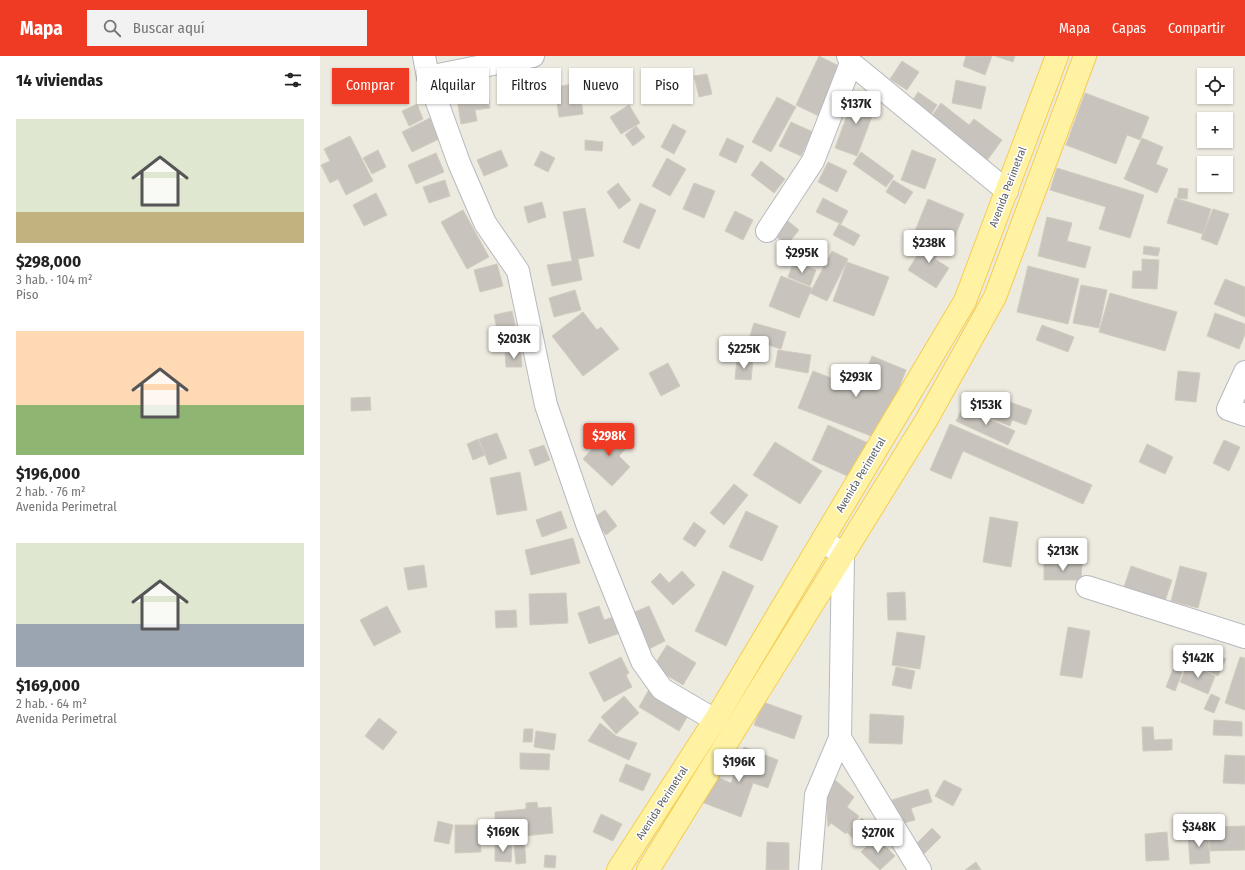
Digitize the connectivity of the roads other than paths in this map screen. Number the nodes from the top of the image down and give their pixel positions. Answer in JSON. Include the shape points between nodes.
{"nodes":[{"id":1,"x":533,"y":56,"type":"edge"},
{"id":2,"x":1057,"y":56,"type":"edge"},
{"id":3,"x":1085,"y":56,"type":"edge"},
{"id":4,"x":849,"y":60,"type":"edge"},
{"id":5,"x":426,"y":66,"type":"edge"},
{"id":6,"x":1007,"y":191,"type":"junction"},
{"id":7,"x":766,"y":231,"type":"dead end"},
{"id":8,"x":1245,"y":372,"type":"edge"},
{"id":9,"x":1245,"y":415,"type":"edge"},
{"id":10,"x":823,"y":539,"type":"junction"},
{"id":11,"x":844,"y":556,"type":"junction"},
{"id":12,"x":1087,"y":587,"type":"dead end"},
{"id":13,"x":1245,"y":637,"type":"edge"},
{"id":14,"x":715,"y":720,"type":"junction"},
{"id":15,"x":840,"y":738,"type":"junction"},
{"id":16,"x":618,"y":870,"type":"edge"},
{"id":17,"x":648,"y":870,"type":"edge"},
{"id":18,"x":810,"y":870,"type":"edge"},
{"id":19,"x":920,"y":870,"type":"edge"}],
"edges":[{"from":1,"to":5,"type":"street"},
{"from":2,"to":6,"type":"main road","name":"Avenida Perimetral"},
{"from":3,"to":11,"type":"main road","name":"Avenida Perimetral","via":[[995,296],[927,420]]},
{"from":4,"to":6,"type":"street"},
{"from":4,"to":7,"type":"street","via":[[813,160]]},
{"from":5,"to":14,"type":"street","via":[[459,163],[485,223],[518,271],[546,405],[587,524],[642,661],[662,689]]},
{"from":6,"to":10,"type":"main road","name":"Avenida Perimetral","via":[[965,301]]},
{"from":8,"to":9,"type":"street","via":[[1228,409]]},
{"from":10,"to":11,"type":"street"},
{"from":10,"to":14,"type":"main road","name":"Avenida Perimetral"},
{"from":11,"to":15,"type":"street"},
{"from":11,"to":17,"type":"main road","name":"Avenida Perimetral"},
{"from":12,"to":13,"type":"street"},
{"from":14,"to":16,"type":"main road","name":"Avenida Perimetral"},
{"from":15,"to":18,"type":"street","via":[[816,795]]},
{"from":15,"to":19,"type":"street"}]}
